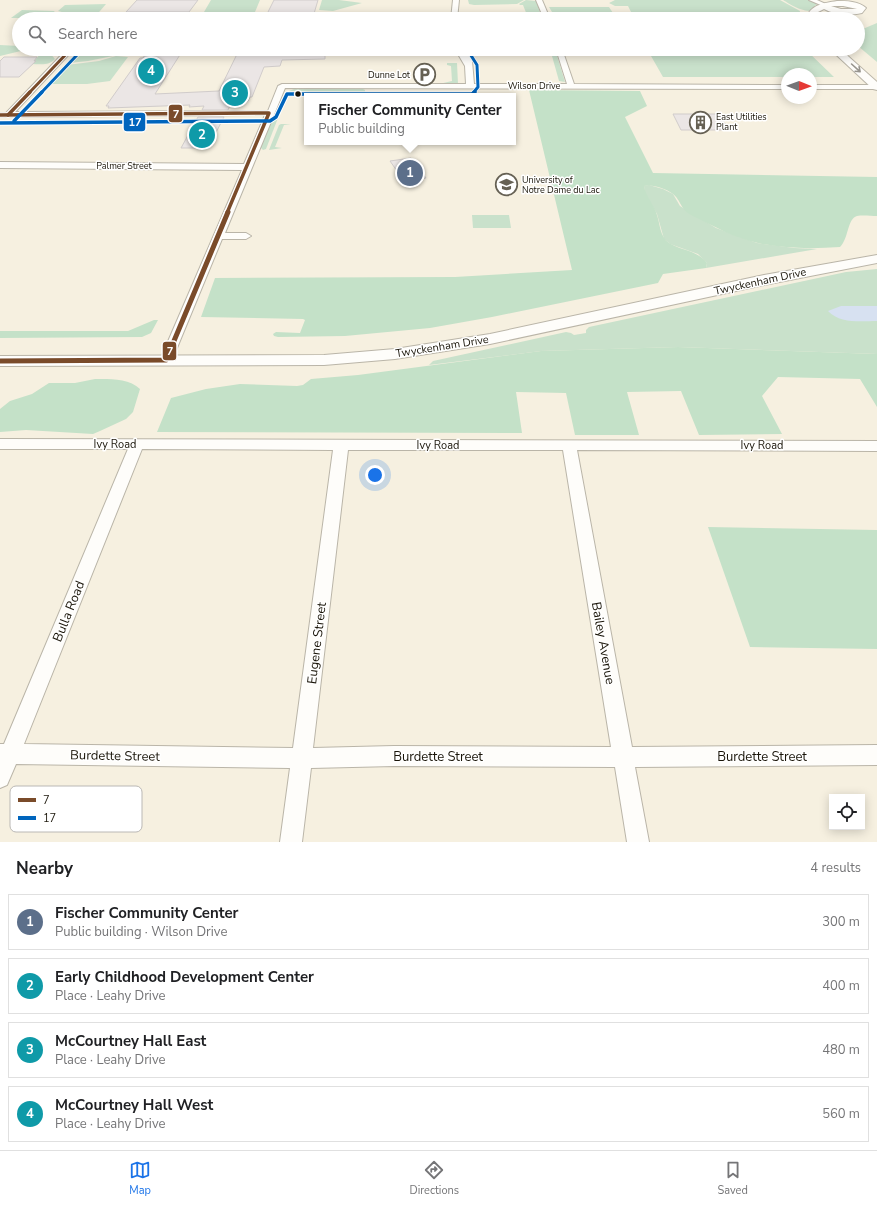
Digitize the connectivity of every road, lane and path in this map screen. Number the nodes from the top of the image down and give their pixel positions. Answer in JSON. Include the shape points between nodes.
{"nodes":[{"id":1,"x":538,"y":0,"type":"edge"},
{"id":2,"x":812,"y":0,"type":"edge"},
{"id":3,"x":832,"y":0,"type":"edge"},
{"id":4,"x":457,"y":2,"type":"edge"},
{"id":5,"x":843,"y":2,"type":"junction"},
{"id":6,"x":825,"y":6,"type":"junction"},
{"id":7,"x":859,"y":11,"type":"junction"},
{"id":8,"x":455,"y":12,"type":"edge"},
{"id":9,"x":461,"y":12,"type":"edge"},
{"id":10,"x":544,"y":12,"type":"edge"},
{"id":11,"x":812,"y":12,"type":"edge"},
{"id":12,"x":845,"y":12,"type":"joint"},
{"id":13,"x":64,"y":56,"type":"edge"},
{"id":14,"x":461,"y":56,"type":"edge"},
{"id":15,"x":468,"y":56,"type":"edge"},
{"id":16,"x":561,"y":56,"type":"edge"},
{"id":17,"x":843,"y":56,"type":"edge"},
{"id":18,"x":856,"y":56,"type":"edge"},
{"id":19,"x":469,"y":66,"type":"junction"},
{"id":20,"x":873,"y":70,"type":"dead end"},
{"id":21,"x":470,"y":86,"type":"junction"},
{"id":22,"x":571,"y":86,"type":"junction"},
{"id":23,"x":781,"y":87,"type":"edge"},
{"id":24,"x":817,"y":87,"type":"edge"},
{"id":25,"x":877,"y":87,"type":"edge"},
{"id":26,"x":269,"y":114,"type":"junction"},
{"id":27,"x":4,"y":115,"type":"edge"},
{"id":28,"x":0,"y":165,"type":"edge"},
{"id":29,"x":248,"y":167,"type":"junction"},
{"id":30,"x":219,"y":236,"type":"junction"},
{"id":31,"x":246,"y":236,"type":"dead end"},
{"id":32,"x":877,"y":260,"type":"edge"},
{"id":33,"x":166,"y":360,"type":"junction"},
{"id":34,"x":0,"y":361,"type":"edge"},
{"id":35,"x":0,"y":444,"type":"edge"},
{"id":36,"x":137,"y":444,"type":"junction"},
{"id":37,"x":341,"y":445,"type":"junction"},
{"id":38,"x":569,"y":445,"type":"junction"},
{"id":39,"x":877,"y":446,"type":"edge"},
{"id":40,"x":5,"y":754,"type":"edge"},
{"id":41,"x":877,"y":755,"type":"edge"},
{"id":42,"x":624,"y":757,"type":"junction"},
{"id":43,"x":302,"y":758,"type":"junction"},
{"id":44,"x":0,"y":778,"type":"edge"},
{"id":45,"x":291,"y":842,"type":"edge"},
{"id":46,"x":638,"y":842,"type":"edge"}],
"edges":[{"from":1,"to":10,"type":"street"},
{"from":2,"to":6,"type":"street"},
{"from":3,"to":5,"type":"street"},
{"from":4,"to":8,"type":"street"},
{"from":4,"to":9,"type":"street"},
{"from":5,"to":6,"type":"street","via":[[828,3]]},
{"from":5,"to":7,"type":"street","via":[[860,7],[862,10]]},
{"from":5,"to":7,"type":"street","via":[[868,6]]},
{"from":6,"to":11,"type":"street"},
{"from":6,"to":12,"type":"street"},
{"from":7,"to":12,"type":"street"},
{"from":13,"to":27,"type":"street"},
{"from":14,"to":19,"type":"street"},
{"from":15,"to":19,"type":"street"},
{"from":16,"to":22,"type":"street"},
{"from":17,"to":25,"type":"street","one_way":true},
{"from":18,"to":20,"type":"street"},
{"from":19,"to":21,"type":"street"},
{"from":21,"to":22,"type":"street","name":"Wilson Drive"},
{"from":21,"to":26,"type":"street","name":"Wilson Drive","via":[[282,86]]},
{"from":22,"to":23,"type":"street","name":"Wilson Drive"},
{"from":24,"to":25,"type":"street"},
{"from":26,"to":27,"type":"street"},
{"from":26,"to":29,"type":"street"},
{"from":28,"to":29,"type":"street","name":"Palmer Street"},
{"from":29,"to":30,"type":"street"},
{"from":30,"to":31,"type":"street"},
{"from":30,"to":33,"type":"street"},
{"from":32,"to":33,"type":"street","name":"Twyckenham Drive","via":[[756,282],[490,339],[395,354],[324,360]]},
{"from":33,"to":34,"type":"street","name":"Twyckenham Drive"},
{"from":35,"to":36,"type":"street","name":"Ivy Road"},
{"from":36,"to":37,"type":"street","name":"Ivy Road"},
{"from":36,"to":40,"type":"street","name":"Bulla Road"},
{"from":37,"to":38,"type":"street","name":"Ivy Road"},
{"from":37,"to":43,"type":"street","name":"Eugene Street"},
{"from":38,"to":39,"type":"street","name":"Ivy Road"},
{"from":38,"to":42,"type":"street","name":"Bailey Avenue"},
{"from":40,"to":43,"type":"street","name":"Burdette Street"},
{"from":40,"to":44,"type":"street","name":"Bulla Road"},
{"from":41,"to":42,"type":"street","name":"Burdette Street"},
{"from":42,"to":43,"type":"street","name":"Burdette Street"},
{"from":42,"to":46,"type":"street","name":"Bailey Avenue"},
{"from":43,"to":45,"type":"street","name":"Eugene Street"}]}
